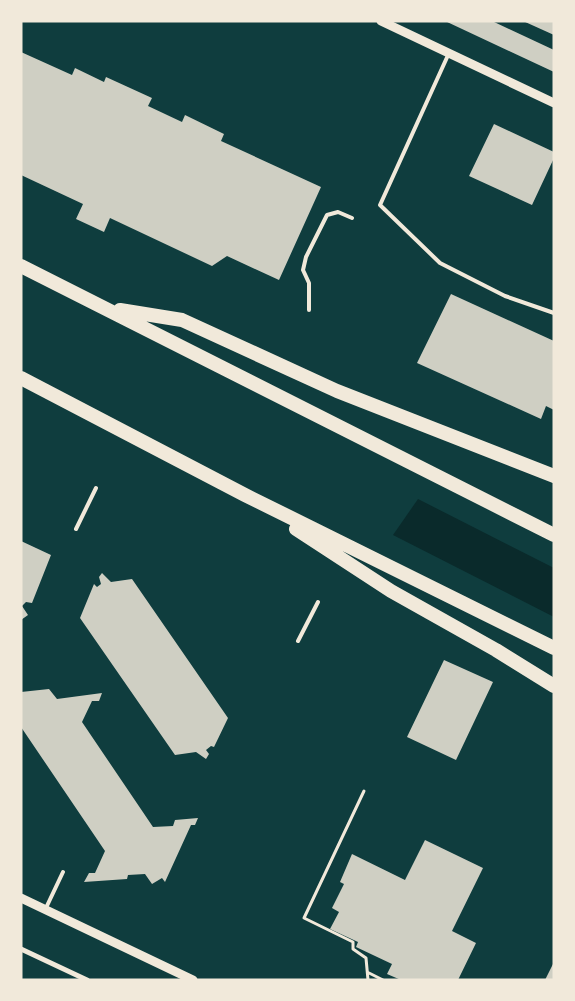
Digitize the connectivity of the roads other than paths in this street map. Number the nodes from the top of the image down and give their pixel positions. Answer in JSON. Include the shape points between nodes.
{"nodes":[{"id":1,"x":381,"y":21,"type":"edge"},
{"id":2,"x":449,"y":53,"type":"junction"},
{"id":3,"x":554,"y":103,"type":"edge"},
{"id":4,"x":352,"y":218,"type":"dead end"},
{"id":5,"x":21,"y":266,"type":"edge"},
{"id":6,"x":107,"y":308,"type":"junction"},
{"id":7,"x":309,"y":310,"type":"dead end"},
{"id":8,"x":554,"y":313,"type":"edge"},
{"id":9,"x":21,"y":378,"type":"edge"},
{"id":10,"x":554,"y":476,"type":"edge"},
{"id":11,"x":96,"y":488,"type":"dead end"},
{"id":12,"x":245,"y":495,"type":"junction"},
{"id":13,"x":76,"y":529,"type":"dead end"},
{"id":14,"x":554,"y":535,"type":"edge"},
{"id":15,"x":318,"y":602,"type":"dead end"},
{"id":16,"x":298,"y":641,"type":"dead end"},
{"id":17,"x":554,"y":648,"type":"edge"},
{"id":18,"x":554,"y":686,"type":"edge"},
{"id":19,"x":63,"y":872,"type":"dead end"},
{"id":20,"x":21,"y":898,"type":"edge"},
{"id":21,"x":45,"y":910,"type":"junction"},
{"id":22,"x":21,"y":949,"type":"edge"},
{"id":23,"x":86,"y":980,"type":"edge"},
{"id":24,"x":193,"y":980,"type":"edge"}],
"edges":[{"from":1,"to":2,"type":"street"},
{"from":2,"to":3,"type":"street"},
{"from":2,"to":8,"type":"lane","via":[[380,205],[440,263],[505,296]]},
{"from":4,"to":7,"type":"lane","via":[[338,212],[327,215],[310,249],[303,270],[309,284]]},
{"from":5,"to":6,"type":"highway"},
{"from":6,"to":10,"type":"highway","via":[[182,320],[337,391]]},
{"from":6,"to":14,"type":"highway"},
{"from":9,"to":12,"type":"highway"},
{"from":11,"to":13,"type":"lane"},
{"from":12,"to":17,"type":"highway"},
{"from":12,"to":18,"type":"highway","via":[[391,591]]},
{"from":15,"to":16,"type":"lane"},
{"from":19,"to":21,"type":"lane"},
{"from":20,"to":21,"type":"street"},
{"from":21,"to":24,"type":"street"},
{"from":22,"to":23,"type":"street"}]}
